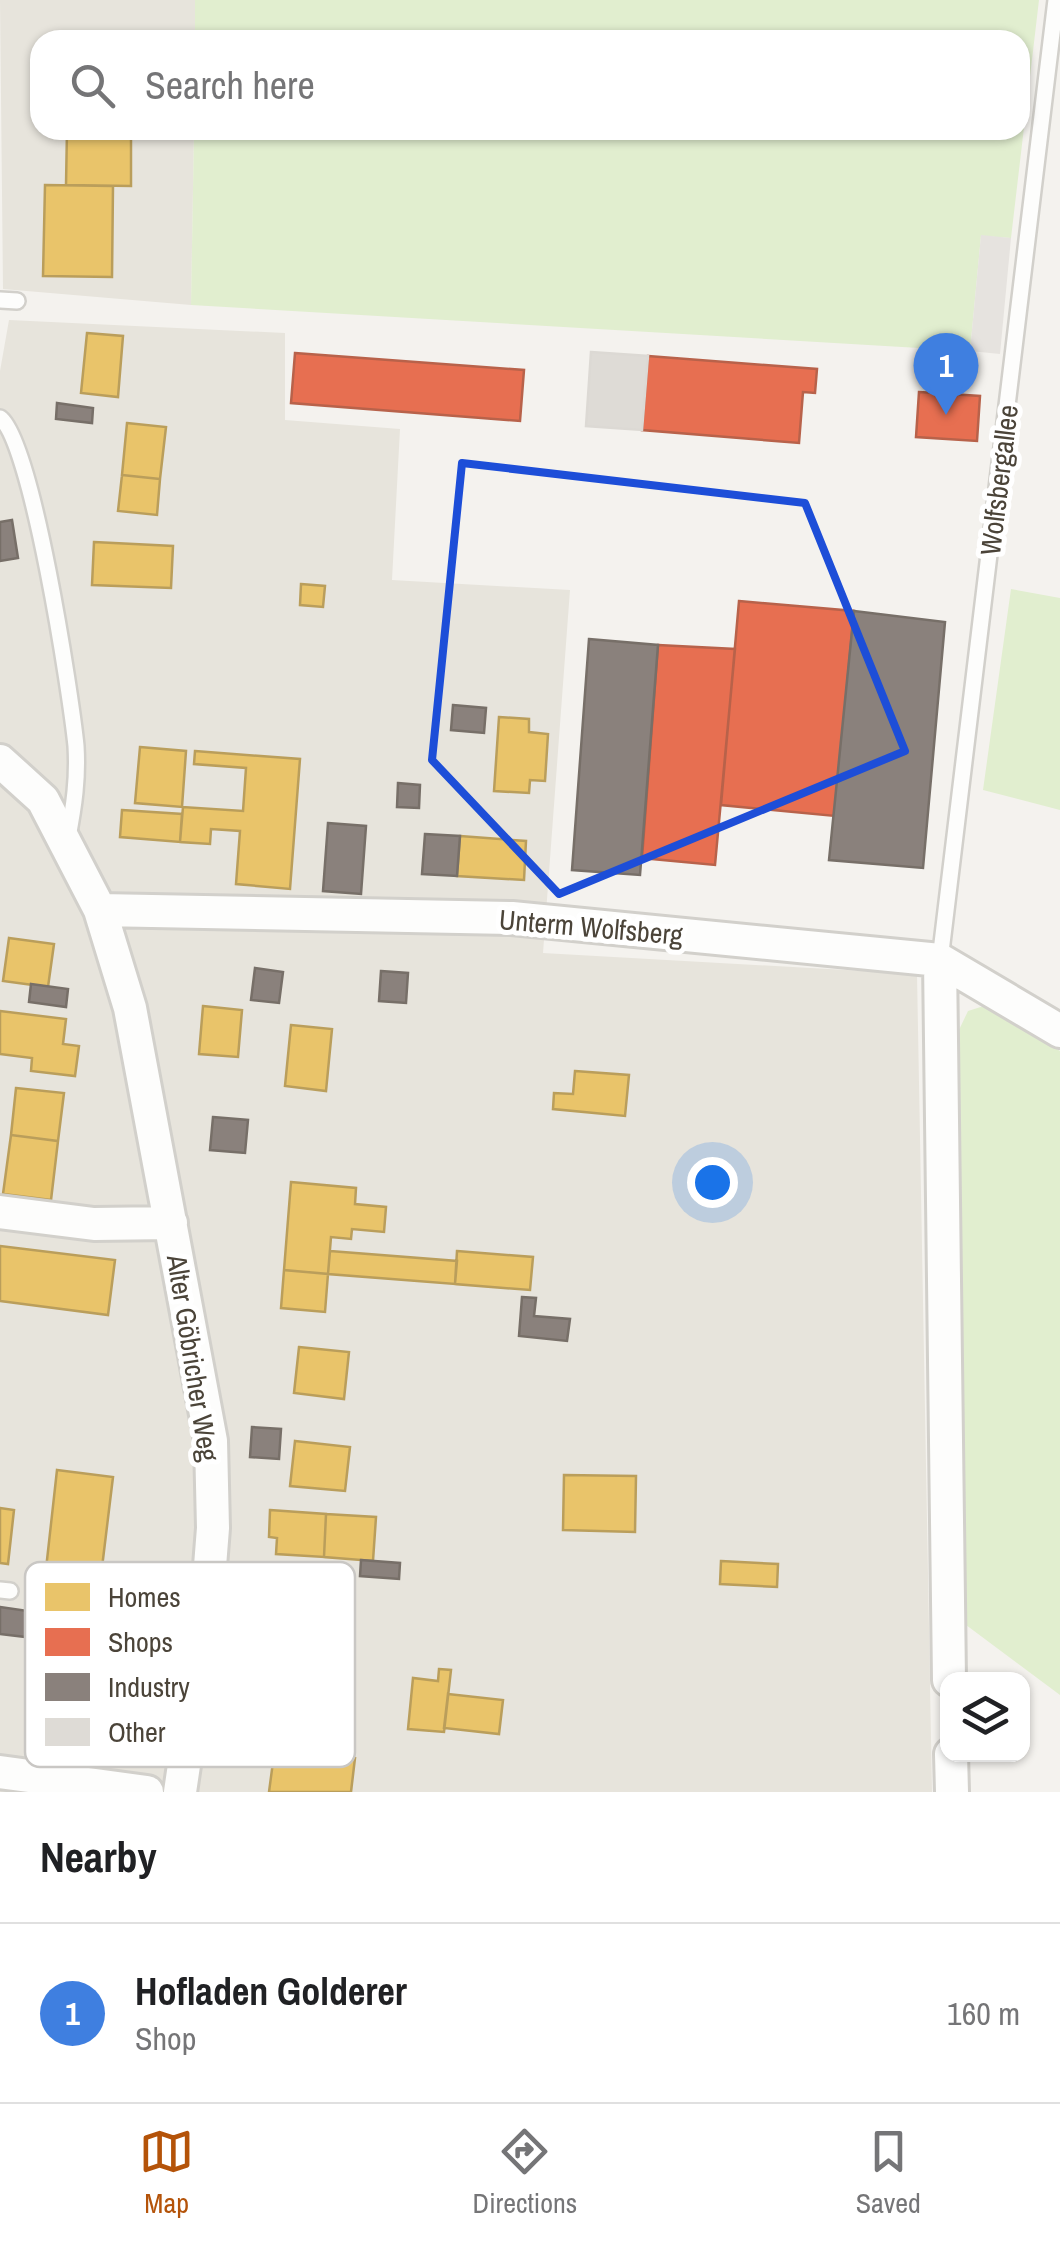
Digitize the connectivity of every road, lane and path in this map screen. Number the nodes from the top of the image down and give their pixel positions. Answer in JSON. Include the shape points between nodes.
{"nodes":[{"id":1,"x":1056,"y":0,"type":"edge"},
{"id":2,"x":0,"y":300,"type":"edge"},
{"id":3,"x":17,"y":300,"type":"dead end"},
{"id":4,"x":0,"y":418,"type":"edge"},
{"id":5,"x":0,"y":761,"type":"edge"},
{"id":6,"x":67,"y":841,"type":"junction"},
{"id":7,"x":100,"y":910,"type":"junction"},
{"id":8,"x":940,"y":960,"type":"junction"},
{"id":9,"x":1060,"y":1032,"type":"edge"},
{"id":10,"x":0,"y":1212,"type":"edge"},
{"id":11,"x":171,"y":1223,"type":"junction"},
{"id":12,"x":210,"y":1562,"type":"edge"},
{"id":13,"x":950,"y":1672,"type":"edge"},
{"id":14,"x":951,"y":1762,"type":"edge"},
{"id":15,"x":184,"y":1767,"type":"edge"},
{"id":16,"x":0,"y":1772,"type":"edge"},
{"id":17,"x":147,"y":1792,"type":"edge"},
{"id":18,"x":180,"y":1792,"type":"edge"},
{"id":19,"x":952,"y":1792,"type":"edge"}],
"edges":[{"from":1,"to":8,"type":"lane","name":"Wolfsbergallee"},
{"from":2,"to":3,"type":"lane"},
{"from":4,"to":6,"type":"lane","via":[[8,423],[22,465],[56,616],[76,746],[77,793]]},
{"from":5,"to":6,"type":"street","name":"Alter Göbricher Weg","via":[[43,800]]},
{"from":6,"to":7,"type":"street","name":"Alter Göbricher Weg"},
{"from":7,"to":8,"type":"street","name":"Unterm Wolfsberg","via":[[512,918]]},
{"from":7,"to":11,"type":"street","name":"Alter Göbricher Weg","via":[[130,1008]]},
{"from":8,"to":9,"type":"street","name":"Unterm Wolfsberg"},
{"from":8,"to":13,"type":"street"},
{"from":10,"to":11,"type":"street","name":"Alter Göbricher Weg","via":[[77,1223]]},
{"from":11,"to":12,"type":"street","name":"Alter Göbricher Weg","via":[[211,1441]]},
{"from":14,"to":19,"type":"street"},
{"from":15,"to":18,"type":"street","name":"Alter Göbricher Weg"},
{"from":16,"to":17,"type":"street"}]}
